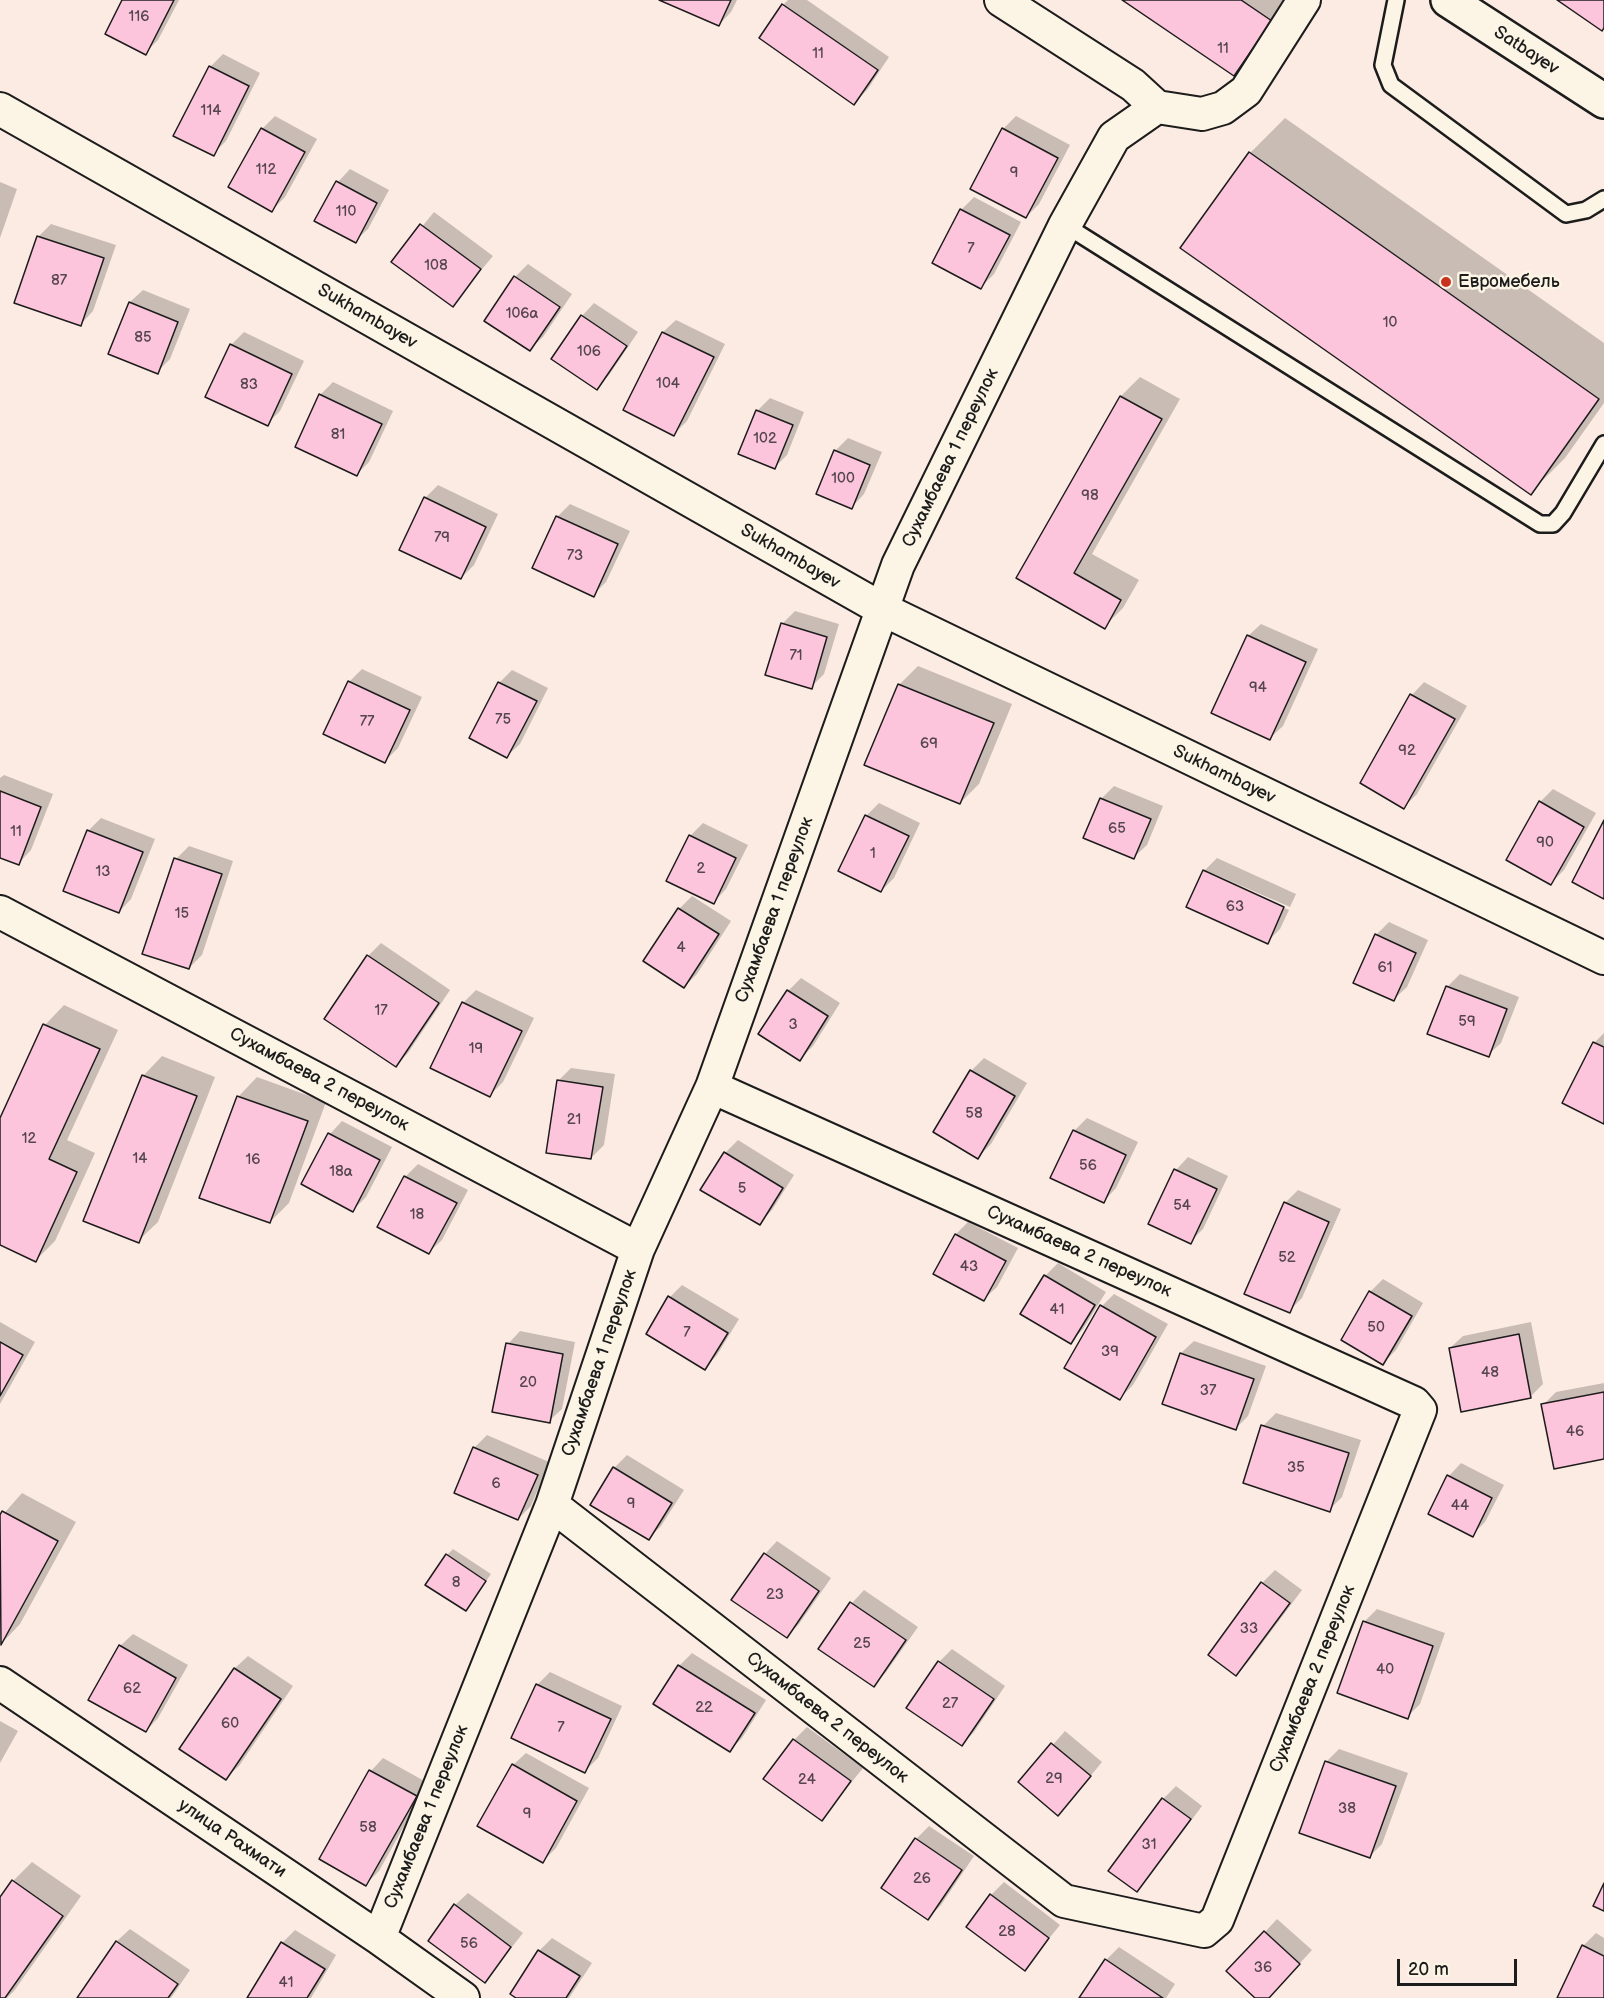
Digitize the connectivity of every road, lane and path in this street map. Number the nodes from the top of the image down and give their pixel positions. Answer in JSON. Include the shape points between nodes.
{"nodes":[{"id":1,"x":1001,"y":0,"type":"edge"},
{"id":2,"x":1304,"y":0,"type":"edge"},
{"id":3,"x":1396,"y":0,"type":"edge"},
{"id":4,"x":1448,"y":0,"type":"edge"},
{"id":5,"x":1604,"y":101,"type":"edge"},
{"id":6,"x":1157,"y":107,"type":"junction"},
{"id":7,"x":0,"y":109,"type":"edge"},
{"id":8,"x":1604,"y":199,"type":"edge"},
{"id":9,"x":1065,"y":225,"type":"junction"},
{"id":10,"x":1604,"y":444,"type":"edge"},
{"id":11,"x":882,"y":609,"type":"junction"},
{"id":12,"x":0,"y":912,"type":"edge"},
{"id":13,"x":1604,"y":958,"type":"edge"},
{"id":14,"x":712,"y":1087,"type":"junction"},
{"id":15,"x":638,"y":1249,"type":"junction"},
{"id":16,"x":552,"y":1505,"type":"junction"},
{"id":17,"x":0,"y":1683,"type":"edge"},
{"id":18,"x":379,"y":1938,"type":"junction"},
{"id":19,"x":463,"y":1998,"type":"edge"}],
"edges":[{"from":1,"to":6,"type":"street","via":[[1133,85]]},
{"from":2,"to":6,"type":"street","via":[[1246,92],[1223,108],[1202,114]]},
{"from":3,"to":8,"type":"lane","via":[[1383,65],[1391,85],[1566,214],[1586,210]]},
{"from":4,"to":5,"type":"street","name":"Satbayev"},
{"from":6,"to":9,"type":"street","name":"Сухамбаева 1 переулок","via":[[1114,137]]},
{"from":7,"to":11,"type":"street","name":"Sukhambayev"},
{"from":9,"to":10,"type":"lane","via":[[1540,524],[1553,524],[1563,513]]},
{"from":9,"to":11,"type":"street","name":"Сухамбаева 1 переулок","via":[[898,565]]},
{"from":11,"to":13,"type":"street","name":"Sukhambayev"},
{"from":11,"to":14,"type":"street","name":"Сухамбаева 1 переулок"},
{"from":12,"to":15,"type":"street","name":"Сухамбаева 2 переулок"},
{"from":14,"to":15,"type":"street","name":"Сухамбаева 1 переулок"},
{"from":14,"to":16,"type":"street","name":"Сухамбаева 2 переулок","via":[[1414,1402],[1420,1410],[1217,1920],[1204,1931],[1064,1901]]},
{"from":15,"to":16,"type":"street","name":"Сухамбаева 1 переулок"},
{"from":16,"to":18,"type":"street","name":"Сухамбаева 1 переулок"},
{"from":17,"to":18,"type":"street","name":"улица Рахмати"},
{"from":18,"to":19,"type":"street","name":"улица Рахмати"}]}
